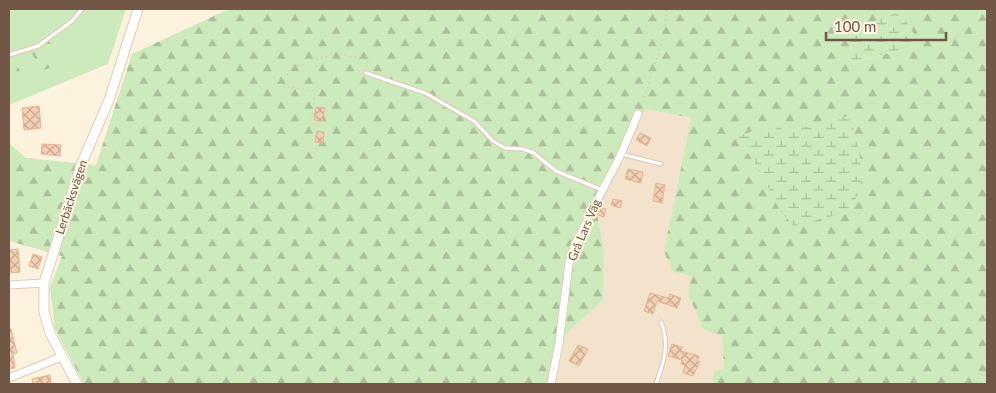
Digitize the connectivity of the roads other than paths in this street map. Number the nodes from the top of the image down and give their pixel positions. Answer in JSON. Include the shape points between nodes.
{"nodes":[{"id":1,"x":82,"y":9,"type":"edge"},
{"id":2,"x":138,"y":9,"type":"edge"},
{"id":3,"x":9,"y":55,"type":"edge"},
{"id":4,"x":366,"y":73,"type":"road end"},
{"id":5,"x":638,"y":114,"type":"road end"},
{"id":6,"x":621,"y":154,"type":"junction"},
{"id":7,"x":661,"y":164,"type":"dead end"},
{"id":8,"x":602,"y":190,"type":"junction"},
{"id":9,"x":44,"y":283,"type":"junction"},
{"id":10,"x":9,"y":285,"type":"edge"},
{"id":11,"x":661,"y":322,"type":"dead end"},
{"id":12,"x":62,"y":357,"type":"junction"},
{"id":13,"x":9,"y":378,"type":"edge"},
{"id":14,"x":77,"y":384,"type":"edge"},
{"id":15,"x":550,"y":384,"type":"edge"},
{"id":16,"x":656,"y":384,"type":"edge"}],
"edges":[{"from":1,"to":3,"type":"lane","via":[[72,21],[38,46]]},
{"from":2,"to":9,"type":"street","name":"Lerbäcksvägen","via":[[107,107],[81,166]]},
{"from":4,"to":8,"type":"lane","via":[[425,93],[474,120],[493,141],[506,148],[534,153],[556,172]]},
{"from":5,"to":6,"type":"street","name":"Grå Lars Väg"},
{"from":6,"to":7,"type":"lane"},
{"from":6,"to":8,"type":"street","name":"Grå Lars Väg"},
{"from":8,"to":15,"type":"street","name":"Grå Lars Väg","via":[[569,263],[560,342]]},
{"from":9,"to":10,"type":"street"},
{"from":9,"to":12,"type":"street","name":"Lerbäcksvägen","via":[[47,324]]},
{"from":11,"to":16,"type":"lane","via":[[667,346]]},
{"from":12,"to":13,"type":"street"},
{"from":12,"to":14,"type":"street","name":"Lerbäcksvägen"}]}
